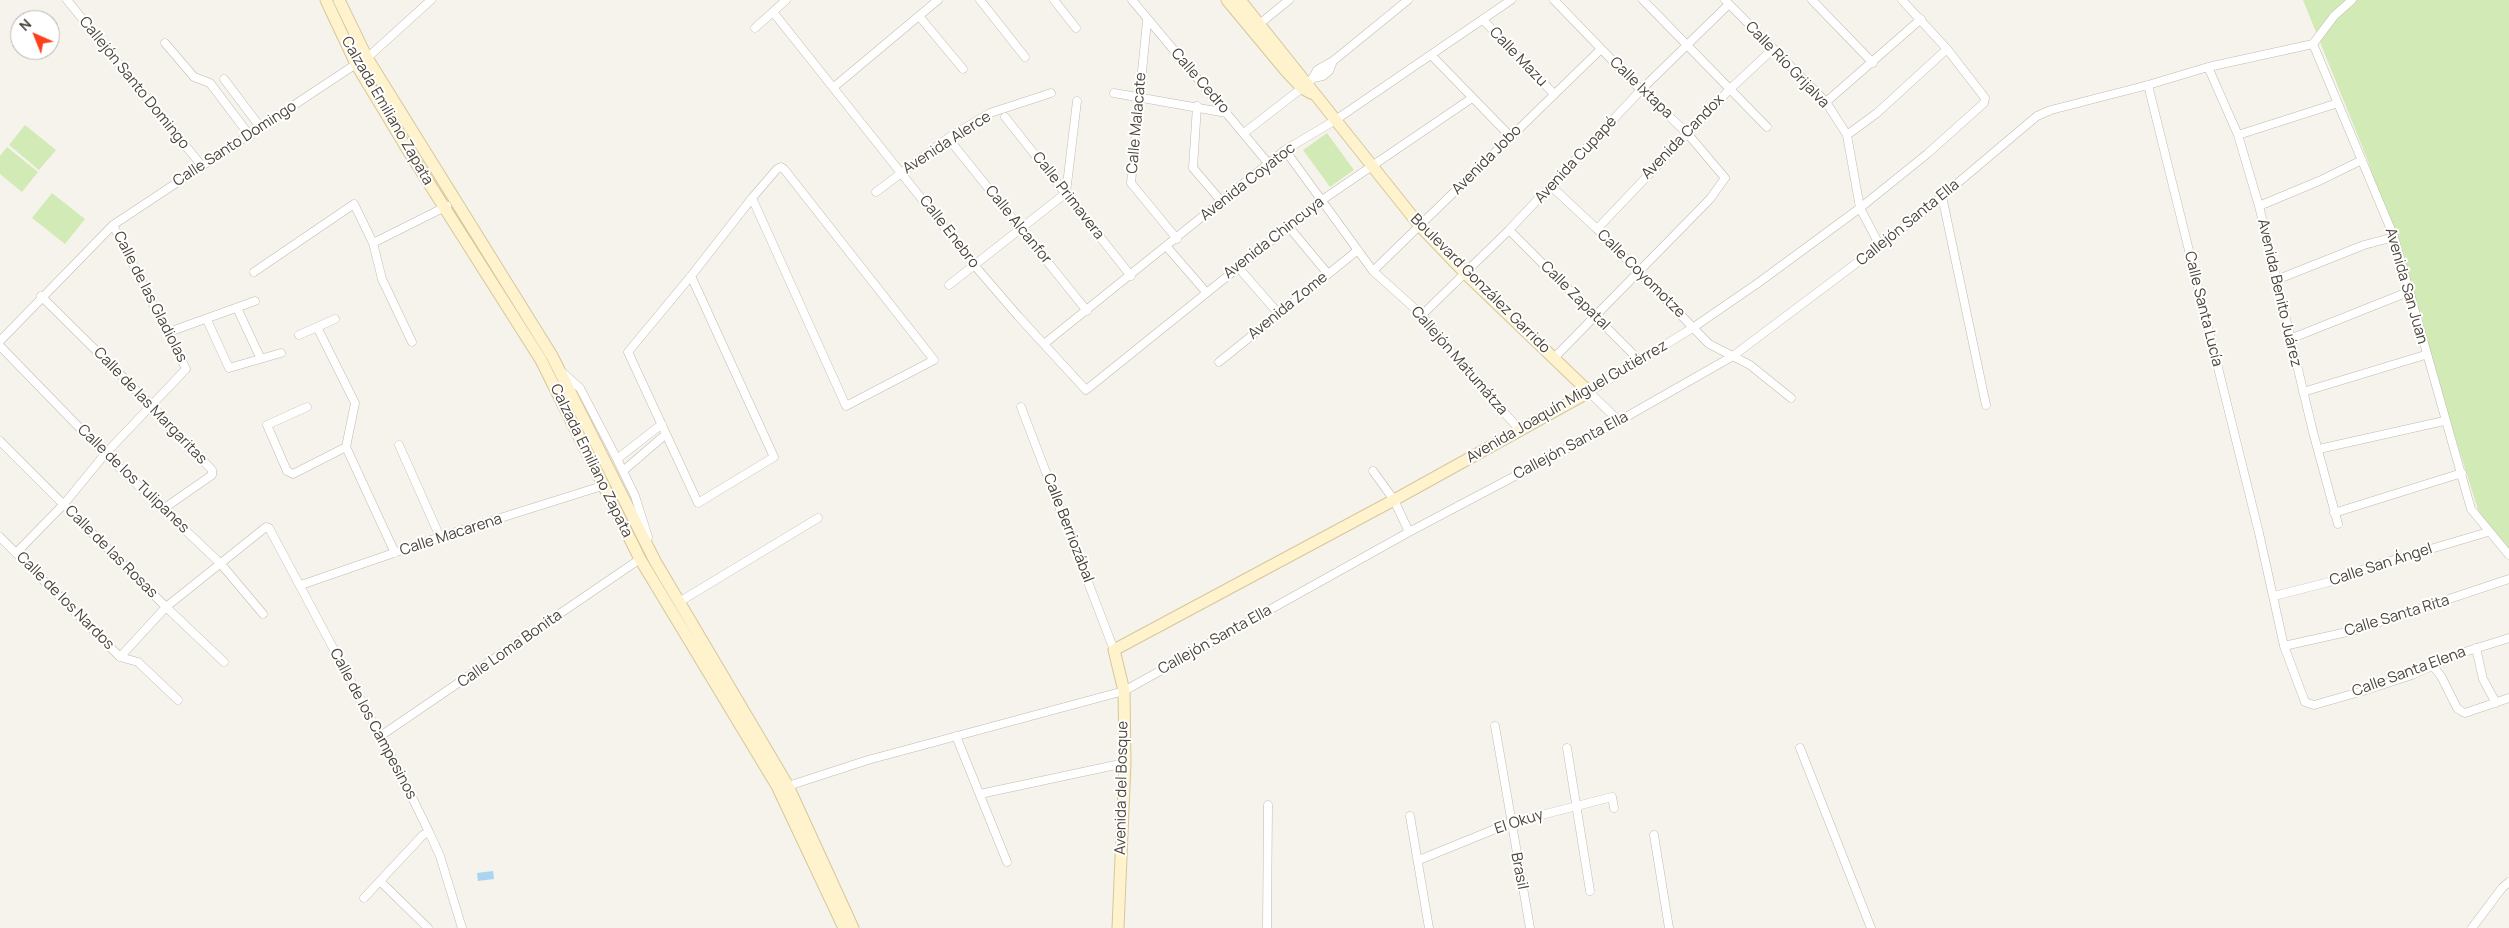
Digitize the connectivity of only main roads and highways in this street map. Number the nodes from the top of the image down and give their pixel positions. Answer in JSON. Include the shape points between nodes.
{"nodes":[{"id":1,"x":326,"y":0,"type":"edge"},
{"id":2,"x":339,"y":0,"type":"edge"},
{"id":3,"x":1227,"y":0,"type":"edge"},
{"id":4,"x":1240,"y":0,"type":"edge"},
{"id":5,"x":1256,"y":27,"type":"junction"},
{"id":6,"x":1589,"y":392,"type":"joint"},
{"id":7,"x":1114,"y":650,"type":"joint"},
{"id":8,"x":801,"y":824,"type":"junction"},
{"id":9,"x":844,"y":928,"type":"edge"},
{"id":10,"x":853,"y":928,"type":"edge"},
{"id":11,"x":1118,"y":928,"type":"edge"}],
"edges":[{"from":1,"to":8,"type":"main road","name":"Calzada Emiliano Zapata","via":[[356,64],[443,208],[541,360],[640,559]]},
{"from":2,"to":8,"type":"main road","name":"Calzada Emiliano Zapata","via":[[367,58],[558,368],[655,561],[788,786]]},
{"from":3,"to":5,"type":"main road","name":"Boulevard González Garrido"},
{"from":4,"to":5,"type":"main road","name":"Boulevard González Garrido"},
{"from":5,"to":6,"type":"main road","name":"Boulevard González Garrido","via":[[1308,86],[1420,226]]},
{"from":6,"to":7,"type":"main road","name":"Avenida Joaquín Miguel Gutiérrez"},
{"from":7,"to":11,"type":"main road","name":"Avenida del Bosque","via":[[1124,691]]},
{"from":8,"to":9,"type":"main road","name":"Calzada Emiliano Zapata"},
{"from":8,"to":10,"type":"main road","name":"Calzada Emiliano Zapata"}]}
